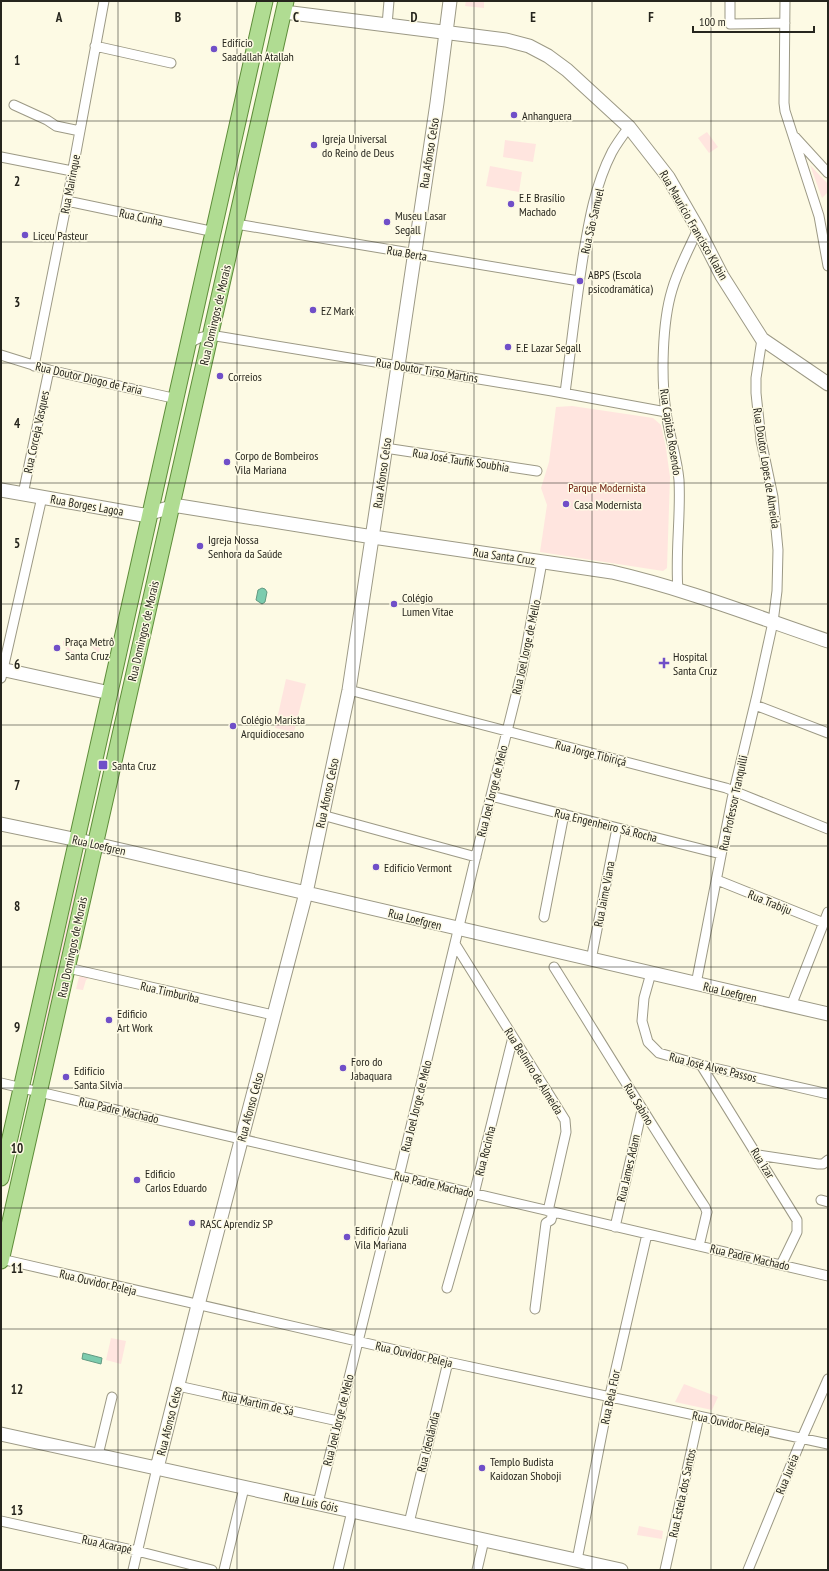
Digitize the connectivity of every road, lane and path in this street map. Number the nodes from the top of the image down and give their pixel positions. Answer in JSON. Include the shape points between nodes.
{"nodes":[{"id":1,"x":104,"y":1,"type":"edge"},
{"id":2,"x":265,"y":1,"type":"edge"},
{"id":3,"x":389,"y":1,"type":"edge"},
{"id":4,"x":450,"y":1,"type":"edge"},
{"id":5,"x":730,"y":1,"type":"edge"},
{"id":6,"x":785,"y":1,"type":"edge"},
{"id":7,"x":282,"y":5,"type":"edge"},
{"id":8,"x":785,"y":23,"type":"junction"},
{"id":9,"x":387,"y":25,"type":"junction"},
{"id":10,"x":446,"y":32,"type":"junction"},
{"id":11,"x":95,"y":46,"type":"junction"},
{"id":12,"x":171,"y":63,"type":"dead end"},
{"id":13,"x":14,"y":105,"type":"dead end"},
{"id":14,"x":629,"y":127,"type":"junction"},
{"id":15,"x":80,"y":131,"type":"junction"},
{"id":16,"x":793,"y":134,"type":"junction"},
{"id":17,"x":1,"y":157,"type":"edge"},
{"id":18,"x":72,"y":171,"type":"junction"},
{"id":19,"x":828,"y":173,"type":"edge"},
{"id":20,"x":67,"y":201,"type":"junction"},
{"id":21,"x":236,"y":224,"type":"junction"},
{"id":22,"x":698,"y":229,"type":"junction"},
{"id":23,"x":215,"y":232,"type":"junction"},
{"id":24,"x":414,"y":254,"type":"junction"},
{"id":25,"x":828,"y":266,"type":"edge"},
{"id":26,"x":579,"y":280,"type":"junction"},
{"id":27,"x":210,"y":335,"type":"junction"},
{"id":28,"x":762,"y":339,"type":"junction"},
{"id":29,"x":190,"y":343,"type":"junction"},
{"id":30,"x":1,"y":356,"type":"edge"},
{"id":31,"x":34,"y":366,"type":"junction"},
{"id":32,"x":398,"y":366,"type":"junction"},
{"id":33,"x":49,"y":370,"type":"junction"},
{"id":34,"x":828,"y":384,"type":"edge"},
{"id":35,"x":565,"y":393,"type":"junction"},
{"id":36,"x":177,"y":399,"type":"junction"},
{"id":37,"x":666,"y":412,"type":"junction"},
{"id":38,"x":385,"y":448,"type":"junction"},
{"id":39,"x":536,"y":471,"type":"dead end"},
{"id":40,"x":1,"y":490,"type":"edge"},
{"id":41,"x":23,"y":494,"type":"junction"},
{"id":42,"x":42,"y":497,"type":"junction"},
{"id":43,"x":172,"y":507,"type":"junction"},
{"id":44,"x":152,"y":514,"type":"junction"},
{"id":45,"x":373,"y":537,"type":"junction"},
{"id":46,"x":542,"y":562,"type":"junction"},
{"id":47,"x":674,"y":589,"type":"junction"},
{"id":48,"x":773,"y":622,"type":"junction"},
{"id":49,"x":828,"y":641,"type":"edge"},
{"id":50,"x":2,"y":672,"type":"edge"},
{"id":51,"x":349,"y":690,"type":"junction"},
{"id":52,"x":110,"y":693,"type":"junction"},
{"id":53,"x":755,"y":705,"type":"junction"},
{"id":54,"x":507,"y":731,"type":"junction"},
{"id":55,"x":828,"y":733,"type":"edge"},
{"id":56,"x":734,"y":790,"type":"junction"},
{"id":57,"x":491,"y":796,"type":"junction"},
{"id":58,"x":564,"y":814,"type":"junction"},
{"id":59,"x":322,"y":815,"type":"junction"},
{"id":60,"x":1,"y":824,"type":"edge"},
{"id":61,"x":617,"y":828,"type":"junction"},
{"id":62,"x":828,"y":829,"type":"edge"},
{"id":63,"x":78,"y":840,"type":"junction"},
{"id":64,"x":95,"y":844,"type":"junction"},
{"id":65,"x":721,"y":854,"type":"junction"},
{"id":66,"x":476,"y":857,"type":"junction"},
{"id":67,"x":716,"y":880,"type":"junction"},
{"id":68,"x":306,"y":893,"type":"junction"},
{"id":69,"x":828,"y":912,"type":"edge"},
{"id":70,"x":544,"y":917,"type":"dead end"},
{"id":71,"x":824,"y":923,"type":"junction"},
{"id":72,"x":458,"y":929,"type":"junction"},
{"id":73,"x":455,"y":944,"type":"junction"},
{"id":74,"x":588,"y":959,"type":"junction"},
{"id":75,"x":554,"y":967,"type":"dead end"},
{"id":76,"x":68,"y":968,"type":"junction"},
{"id":77,"x":651,"y":973,"type":"junction"},
{"id":78,"x":696,"y":984,"type":"junction"},
{"id":79,"x":791,"y":1006,"type":"junction"},
{"id":80,"x":828,"y":1014,"type":"edge"},
{"id":81,"x":273,"y":1015,"type":"junction"},
{"id":82,"x":513,"y":1037,"type":"junction"},
{"id":83,"x":701,"y":1065,"type":"junction"},
{"id":84,"x":1,"y":1083,"type":"edge"},
{"id":85,"x":22,"y":1088,"type":"junction"},
{"id":86,"x":40,"y":1092,"type":"junction"},
{"id":87,"x":828,"y":1094,"type":"edge"},
{"id":88,"x":642,"y":1110,"type":"junction"},
{"id":89,"x":242,"y":1139,"type":"junction"},
{"id":90,"x":758,"y":1155,"type":"junction"},
{"id":91,"x":828,"y":1160,"type":"edge"},
{"id":92,"x":399,"y":1176,"type":"junction"},
{"id":93,"x":1,"y":1178,"type":"edge"},
{"id":94,"x":474,"y":1194,"type":"junction"},
{"id":95,"x":550,"y":1211,"type":"junction"},
{"id":96,"x":615,"y":1227,"type":"junction"},
{"id":97,"x":647,"y":1234,"type":"junction"},
{"id":98,"x":698,"y":1246,"type":"junction"},
{"id":99,"x":1,"y":1260,"type":"edge"},
{"id":100,"x":781,"y":1265,"type":"junction"},
{"id":101,"x":828,"y":1276,"type":"edge"},
{"id":102,"x":447,"y":1288,"type":"dead end"},
{"id":103,"x":198,"y":1305,"type":"junction"},
{"id":104,"x":535,"y":1309,"type":"dead end"},
{"id":105,"x":359,"y":1341,"type":"junction"},
{"id":106,"x":448,"y":1362,"type":"junction"},
{"id":107,"x":828,"y":1379,"type":"edge"},
{"id":108,"x":178,"y":1386,"type":"junction"},
{"id":109,"x":112,"y":1397,"type":"dead end"},
{"id":110,"x":610,"y":1397,"type":"junction"},
{"id":111,"x":699,"y":1416,"type":"junction"},
{"id":112,"x":338,"y":1421,"type":"junction"},
{"id":113,"x":1,"y":1434,"type":"edge"},
{"id":114,"x":802,"y":1438,"type":"junction"},
{"id":115,"x":828,"y":1444,"type":"edge"},
{"id":116,"x":98,"y":1455,"type":"junction"},
{"id":117,"x":158,"y":1468,"type":"junction"},
{"id":118,"x":244,"y":1488,"type":"junction"},
{"id":119,"x":318,"y":1503,"type":"junction"},
{"id":120,"x":352,"y":1511,"type":"junction"},
{"id":121,"x":1,"y":1521,"type":"edge"},
{"id":122,"x":409,"y":1523,"type":"junction"},
{"id":123,"x":484,"y":1540,"type":"junction"},
{"id":124,"x":138,"y":1551,"type":"junction"},
{"id":125,"x":577,"y":1560,"type":"junction"},
{"id":126,"x":133,"y":1570,"type":"edge"},
{"id":127,"x":212,"y":1570,"type":"edge"},
{"id":128,"x":224,"y":1570,"type":"edge"},
{"id":129,"x":338,"y":1570,"type":"edge"},
{"id":130,"x":476,"y":1570,"type":"edge"},
{"id":131,"x":616,"y":1570,"type":"edge"},
{"id":132,"x":665,"y":1570,"type":"edge"},
{"id":133,"x":748,"y":1570,"type":"edge"}],
"edges":[{"from":1,"to":11,"type":"street","name":"Rua Mairinque"},
{"from":2,"to":23,"type":"main road","name":"Rua Domingos de Morais"},
{"from":3,"to":9,"type":"street"},
{"from":4,"to":10,"type":"street","name":"Rua Afonso Celso"},
{"from":5,"to":8,"type":"street","via":[[730,24]]},
{"from":6,"to":8,"type":"street"},
{"from":7,"to":9,"type":"street","name":"Rua Maurício Francisco Klabin"},
{"from":7,"to":21,"type":"main road","name":"Rua Domingos de Morais"},
{"from":8,"to":16,"type":"street","via":[[784,103]]},
{"from":9,"to":10,"type":"street","name":"Rua Maurício Francisco Klabin"},
{"from":10,"to":14,"type":"street","name":"Rua Maurício Francisco Klabin","via":[[506,40],[529,46],[567,70]]},
{"from":10,"to":24,"type":"street","name":"Rua Afonso Celso"},
{"from":11,"to":12,"type":"street"},
{"from":11,"to":15,"type":"street","name":"Rua Mairinque"},
{"from":13,"to":15,"type":"street","via":[[56,126]]},
{"from":14,"to":22,"type":"street","name":"Rua Maurício Francisco Klabin","via":[[668,177]]},
{"from":14,"to":26,"type":"street","name":"Rua São Samuel","via":[[613,151],[596,194]]},
{"from":15,"to":18,"type":"street","name":"Rua Mairinque"},
{"from":16,"to":19,"type":"street"},
{"from":16,"to":25,"type":"street","via":[[819,216]]},
{"from":17,"to":18,"type":"street"},
{"from":18,"to":20,"type":"street","name":"Rua Mairinque"},
{"from":20,"to":23,"type":"street","name":"Rua Cunha"},
{"from":20,"to":31,"type":"street","name":"Rua Mairinque"},
{"from":21,"to":24,"type":"street","name":"Rua Berta"},
{"from":21,"to":27,"type":"main road","name":"Rua Domingos de Morais"},
{"from":22,"to":28,"type":"street","name":"Rua Maurício Francisco Klabin","via":[[722,276]]},
{"from":22,"to":37,"type":"street","name":"Rua Capitão Rosendo","via":[[680,268],[668,309],[663,364]]},
{"from":23,"to":29,"type":"main road","name":"Rua Domingos de Morais"},
{"from":24,"to":26,"type":"street","name":"Rua Berta"},
{"from":24,"to":32,"type":"street","name":"Rua Afonso Celso"},
{"from":26,"to":35,"type":"street","name":"Rua São Samuel"},
{"from":27,"to":29,"type":"street"},
{"from":27,"to":32,"type":"street","name":"Rua Doutor Tirso Martins"},
{"from":27,"to":43,"type":"main road","name":"Rua Domingos de Morais"},
{"from":28,"to":34,"type":"street","name":"Rua Maurício Francisco Klabin"},
{"from":28,"to":48,"type":"street","name":"Rua Doutor Lopes de Almeida","via":[[756,393],[761,440],[773,496],[778,550]]},
{"from":29,"to":36,"type":"main road","name":"Rua Domingos de Morais"},
{"from":30,"to":31,"type":"street","name":"Rua Doutor Diogo de Faria"},
{"from":31,"to":33,"type":"street","name":"Rua Doutor Diogo de Faria"},
{"from":32,"to":35,"type":"street","name":"Rua Doutor Tirso Martins"},
{"from":32,"to":38,"type":"street","name":"Rua Afonso Celso"},
{"from":33,"to":36,"type":"street","name":"Rua Doutor Diogo de Faria"},
{"from":33,"to":41,"type":"street","name":"Rua Corceja Vasques"},
{"from":35,"to":37,"type":"street","name":"Rua Doutor Tirso Martins"},
{"from":36,"to":44,"type":"main road","name":"Rua Domingos de Morais"},
{"from":37,"to":47,"type":"street","name":"Rua Capitão Rosendo","via":[[679,482],[677,570]]},
{"from":38,"to":39,"type":"street","name":"Rua José Taufik Soubhia"},
{"from":38,"to":45,"type":"street","name":"Rua Afonso Celso"},
{"from":40,"to":41,"type":"street","name":"Rua Borges Lagoa"},
{"from":41,"to":42,"type":"street","name":"Rua Borges Lagoa"},
{"from":42,"to":44,"type":"street","name":"Rua Borges Lagoa","via":[[143,515]]},
{"from":42,"to":50,"type":"street"},
{"from":43,"to":44,"type":"street","name":"Rua Borges Lagoa"},
{"from":43,"to":45,"type":"street","name":"Rua Santa Cruz","via":[[179,506]]},
{"from":43,"to":64,"type":"main road","name":"Rua Domingos de Morais"},
{"from":44,"to":52,"type":"main road","name":"Rua Domingos de Morais"},
{"from":45,"to":46,"type":"street","name":"Rua Santa Cruz"},
{"from":45,"to":51,"type":"street","name":"Rua Afonso Celso"},
{"from":46,"to":47,"type":"street","name":"Rua Santa Cruz","via":[[612,572]]},
{"from":46,"to":54,"type":"street","name":"Rua Joel Jorge de Mello","via":[[522,671]]},
{"from":47,"to":48,"type":"street","name":"Rua Santa Cruz"},
{"from":48,"to":49,"type":"street","name":"Rua Santa Cruz"},
{"from":48,"to":53,"type":"street","name":"Rua Professor Tranquilli"},
{"from":50,"to":52,"type":"street"},
{"from":51,"to":54,"type":"street","name":"Rua Jorge Tibiriçá"},
{"from":51,"to":59,"type":"street","name":"Rua Afonso Celso"},
{"from":52,"to":63,"type":"main road","name":"Rua Domingos de Morais"},
{"from":53,"to":55,"type":"street"},
{"from":53,"to":56,"type":"street","name":"Rua Professor Tranquilli"},
{"from":54,"to":56,"type":"street","name":"Rua Jorge Tibiriçá"},
{"from":54,"to":57,"type":"street","name":"Rua Joel Jorge de Melo"},
{"from":56,"to":62,"type":"street","name":"Rua Jorge Tibiriçá"},
{"from":56,"to":65,"type":"street","name":"Rua Professor Tranquilli"},
{"from":57,"to":58,"type":"street","name":"Rua Engenheiro Sá Rocha"},
{"from":57,"to":66,"type":"street","name":"Rua Joel Jorge de Melo"},
{"from":58,"to":61,"type":"street","name":"Rua Engenheiro Sá Rocha"},
{"from":58,"to":70,"type":"street"},
{"from":59,"to":66,"type":"street"},
{"from":59,"to":68,"type":"street","name":"Rua Afonso Celso"},
{"from":60,"to":63,"type":"street","name":"Rua Loefgren"},
{"from":61,"to":65,"type":"street","name":"Rua Engenheiro Sá Rocha"},
{"from":61,"to":74,"type":"street","name":"Rua Jaime Viana"},
{"from":63,"to":64,"type":"street","name":"Rua Loefgren"},
{"from":63,"to":85,"type":"main road","name":"Rua Domingos de Morais"},
{"from":64,"to":68,"type":"street","name":"Rua Loefgren"},
{"from":64,"to":76,"type":"main road","name":"Rua Domingos de Morais"},
{"from":65,"to":67,"type":"street","name":"Rua Professor Tranquilli"},
{"from":66,"to":72,"type":"street","name":"Rua Joel Jorge de Melo"},
{"from":67,"to":71,"type":"street","name":"Rua Trabiju"},
{"from":67,"to":78,"type":"street","name":"Rua Professor Tranquilli"},
{"from":68,"to":72,"type":"street","name":"Rua Loefgren"},
{"from":68,"to":81,"type":"street","name":"Rua Afonso Celso"},
{"from":69,"to":71,"type":"street"},
{"from":71,"to":79,"type":"street"},
{"from":72,"to":73,"type":"street","name":"Rua Joel Jorge de Melo"},
{"from":72,"to":74,"type":"street","name":"Rua Loefgren"},
{"from":73,"to":82,"type":"street","name":"Rua Belmiro de Almeida"},
{"from":73,"to":92,"type":"street","name":"Rua Joel Jorge de Melo"},
{"from":74,"to":77,"type":"street","name":"Rua Loefgren"},
{"from":75,"to":88,"type":"street","name":"Rua Sabino"},
{"from":76,"to":81,"type":"street","name":"Rua Timburiba"},
{"from":76,"to":86,"type":"main road","name":"Rua Domingos de Morais"},
{"from":77,"to":78,"type":"street","name":"Rua Loefgren"},
{"from":77,"to":83,"type":"street","name":"Rua José Alves Passos","via":[[642,1011],[648,1042],[659,1053]]},
{"from":78,"to":79,"type":"street","name":"Rua Loefgren"},
{"from":79,"to":80,"type":"street","name":"Rua Loefgren"},
{"from":81,"to":89,"type":"street","name":"Rua Afonso Celso"},
{"from":82,"to":94,"type":"street","name":"Rua Rocinha"},
{"from":82,"to":95,"type":"street","name":"Rua Belmiro de Almeida","via":[[566,1124]]},
{"from":83,"to":87,"type":"street","name":"Rua José Alves Passos"},
{"from":83,"to":90,"type":"street","name":"Rua Izar"},
{"from":84,"to":85,"type":"street","name":"Rua Padre Machado"},
{"from":85,"to":86,"type":"street","name":"Rua Padre Machado"},
{"from":85,"to":93,"type":"main road","name":"Rua Domingos de Morais"},
{"from":86,"to":89,"type":"street","name":"Rua Padre Machado"},
{"from":86,"to":99,"type":"main road","name":"Rua Domingos de Morais"},
{"from":88,"to":96,"type":"street","name":"Rua James Adam"},
{"from":88,"to":98,"type":"street","name":"Rua Sabino","via":[[705,1207],[707,1212]]},
{"from":89,"to":92,"type":"street","name":"Rua Padre Machado"},
{"from":89,"to":103,"type":"street","name":"Rua Afonso Celso"},
{"from":90,"to":91,"type":"street","via":[[818,1164]]},
{"from":90,"to":100,"type":"street","name":"Rua Izar","via":[[798,1220],[797,1232]]},
{"from":92,"to":94,"type":"street","name":"Rua Padre Machado"},
{"from":92,"to":105,"type":"street","name":"Rua Joel Jorge de Melo"},
{"from":94,"to":95,"type":"street","name":"Rua Padre Machado"},
{"from":94,"to":102,"type":"street","name":"Rua Rocinha"},
{"from":95,"to":96,"type":"street","name":"Rua Padre Machado"},
{"from":95,"to":104,"type":"street","name":"Rua Belmiro de Almeida","via":[[551,1220],[546,1223]]},
{"from":96,"to":97,"type":"street","name":"Rua Padre Machado"},
{"from":97,"to":98,"type":"street","name":"Rua Padre Machado"},
{"from":97,"to":110,"type":"street","name":"Rua Bela Flor"},
{"from":98,"to":100,"type":"street","name":"Rua Padre Machado"},
{"from":99,"to":103,"type":"street","name":"Rua Ouvidor Peleja"},
{"from":100,"to":101,"type":"street","name":"Rua Padre Machado"},
{"from":103,"to":105,"type":"street","name":"Rua Ouvidor Peleja"},
{"from":103,"to":108,"type":"street","name":"Rua Afonso Celso"},
{"from":105,"to":106,"type":"street","name":"Rua Ouvidor Peleja"},
{"from":105,"to":112,"type":"street","name":"Rua Joel Jorge de Melo"},
{"from":106,"to":110,"type":"street","name":"Rua Ouvidor Peleja"},
{"from":106,"to":122,"type":"street","name":"Rua Ideolândia"},
{"from":107,"to":114,"type":"street","name":"Rua Juréia"},
{"from":108,"to":112,"type":"street","name":"Rua Martim de Sá"},
{"from":108,"to":117,"type":"street","name":"Rua Afonso Celso"},
{"from":109,"to":116,"type":"street"},
{"from":110,"to":111,"type":"street","name":"Rua Ouvidor Peleja"},
{"from":110,"to":125,"type":"street","name":"Rua Bela Flor"},
{"from":111,"to":114,"type":"street","name":"Rua Ouvidor Peleja"},
{"from":111,"to":132,"type":"street","name":"Rua Estela dos Santos"},
{"from":112,"to":119,"type":"street","name":"Rua Joel Jorge de Melo"},
{"from":113,"to":116,"type":"street","name":"Rua Luis Góis"},
{"from":114,"to":115,"type":"street","name":"Rua Ouvidor Peleja"},
{"from":114,"to":133,"type":"street","name":"Rua Juréia"},
{"from":116,"to":117,"type":"street","name":"Rua Luis Góis"},
{"from":117,"to":118,"type":"street","name":"Rua Luis Góis"},
{"from":117,"to":124,"type":"street","name":"Rua Afonso Celso"},
{"from":118,"to":119,"type":"street","name":"Rua Luis Góis"},
{"from":118,"to":128,"type":"street"},
{"from":119,"to":120,"type":"street","name":"Rua Luis Góis"},
{"from":120,"to":122,"type":"street","name":"Rua Luis Góis"},
{"from":120,"to":129,"type":"street"},
{"from":121,"to":124,"type":"street","name":"Rua Acarapé"},
{"from":122,"to":123,"type":"street","name":"Rua Luis Góis"},
{"from":123,"to":125,"type":"street","name":"Rua Luis Góis"},
{"from":123,"to":130,"type":"street"},
{"from":124,"to":126,"type":"street","name":"Rua Afonso Celso"},
{"from":124,"to":127,"type":"street","name":"Rua Acarapé"},
{"from":125,"to":131,"type":"street","name":"Rua Luis Góis"}]}
